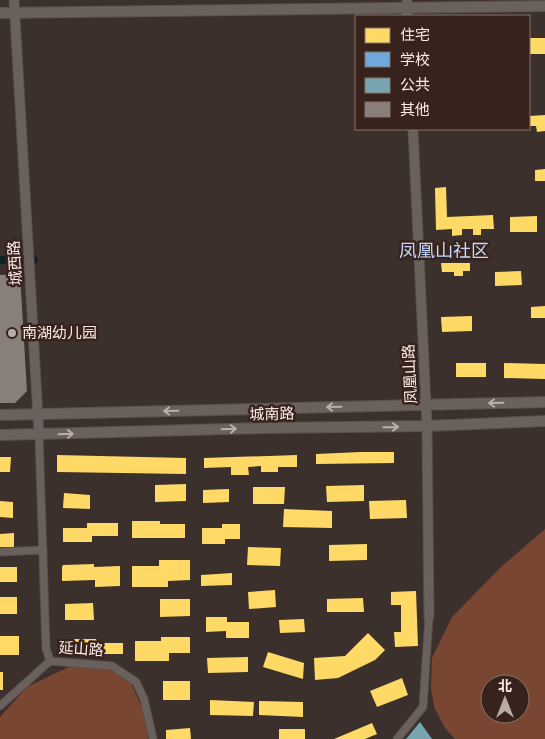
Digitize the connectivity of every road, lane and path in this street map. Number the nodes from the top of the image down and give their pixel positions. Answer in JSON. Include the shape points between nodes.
{"nodes":[{"id":1,"x":14,"y":0,"type":"edge"},
{"id":2,"x":545,"y":6,"type":"edge"},
{"id":3,"x":407,"y":8,"type":"edge"},
{"id":4,"x":0,"y":13,"type":"edge"},
{"id":5,"x":15,"y":13,"type":"junction"},
{"id":6,"x":412,"y":130,"type":"edge"},
{"id":7,"x":545,"y":402,"type":"edge"},
{"id":8,"x":426,"y":405,"type":"junction"},
{"id":9,"x":37,"y":414,"type":"junction"},
{"id":10,"x":0,"y":415,"type":"edge"},
{"id":11,"x":545,"y":421,"type":"edge"},
{"id":12,"x":426,"y":426,"type":"junction"},
{"id":13,"x":38,"y":434,"type":"junction"},
{"id":14,"x":0,"y":435,"type":"edge"},
{"id":15,"x":43,"y":550,"type":"junction"},
{"id":16,"x":0,"y":552,"type":"edge"},
{"id":17,"x":429,"y":618,"type":"joint"},
{"id":18,"x":50,"y":661,"type":"junction"},
{"id":19,"x":0,"y":706,"type":"edge"},
{"id":20,"x":152,"y":739,"type":"edge"},
{"id":21,"x":397,"y":739,"type":"edge"}],
"edges":[{"from":1,"to":5,"type":"street","name":"城西路"},
{"from":2,"to":3,"type":"main road"},
{"from":3,"to":5,"type":"main road"},
{"from":4,"to":5,"type":"main road"},
{"from":5,"to":9,"type":"street","name":"城西路"},
{"from":6,"to":8,"type":"street","name":"凤凰山路"},
{"from":7,"to":8,"type":"main road","name":"城南路","one_way":true},
{"from":8,"to":9,"type":"main road","name":"城南路","one_way":true},
{"from":8,"to":12,"type":"street","name":"凤凰山路"},
{"from":9,"to":10,"type":"main road","name":"城南路"},
{"from":9,"to":13,"type":"street","name":"城西路"},
{"from":11,"to":12,"type":"main road","name":"城南路"},
{"from":13,"to":12,"type":"main road","name":"城南路","one_way":true},
{"from":12,"to":17,"type":"street","name":"凤凰山路"},
{"from":13,"to":14,"type":"main road","name":"城南路"},
{"from":13,"to":15,"type":"street"},
{"from":15,"to":16,"type":"street"},
{"from":15,"to":18,"type":"street","via":[[46,648]]},
{"from":17,"to":21,"type":"street","via":[[423,707]]},
{"from":18,"to":19,"type":"street"},
{"from":18,"to":20,"type":"street","name":"延山路","via":[[112,666],[136,682],[144,699]]}]}
